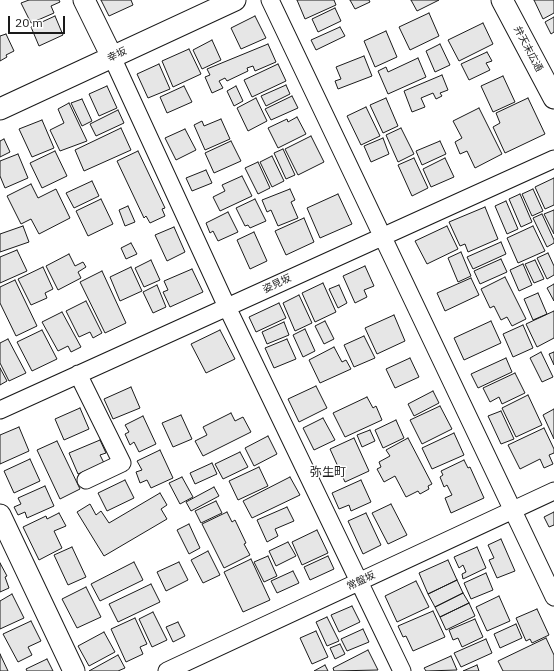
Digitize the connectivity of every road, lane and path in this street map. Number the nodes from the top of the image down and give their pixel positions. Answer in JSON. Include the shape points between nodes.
{"nodes":[{"id":1,"x":84,"y":0,"type":"edge"},
{"id":2,"x":235,"y":0,"type":"edge"},
{"id":3,"x":270,"y":0,"type":"edge"},
{"id":4,"x":502,"y":0,"type":"edge"},
{"id":5,"x":112,"y":57,"type":"junction"},
{"id":6,"x":554,"y":98,"type":"edge"},
{"id":7,"x":0,"y":110,"type":"edge"},
{"id":8,"x":554,"y":159,"type":"edge"},
{"id":9,"x":381,"y":236,"type":"junction"},
{"id":10,"x":227,"y":306,"type":"junction"},
{"id":11,"x":78,"y":374,"type":"junction"},
{"id":12,"x":0,"y":410,"type":"edge"},
{"id":13,"x":86,"y":480,"type":"dead end"},
{"id":14,"x":554,"y":491,"type":"edge"},
{"id":15,"x":512,"y":511,"type":"junction"},
{"id":16,"x":0,"y":515,"type":"edge"},
{"id":17,"x":359,"y":582,"type":"junction"},
{"id":18,"x":554,"y":597,"type":"edge"},
{"id":19,"x":74,"y":671,"type":"edge"},
{"id":20,"x":167,"y":671,"type":"edge"},
{"id":21,"x":402,"y":671,"type":"edge"}],
"edges":[{"from":1,"to":5,"type":"street"},
{"from":2,"to":5,"type":"street","name":"幸坂"},
{"from":3,"to":9,"type":"street"},
{"from":4,"to":6,"type":"street","name":"弁天末広通"},
{"from":5,"to":7,"type":"street","name":"幸坂"},
{"from":5,"to":10,"type":"street"},
{"from":8,"to":9,"type":"street","name":"姿見坂"},
{"from":9,"to":10,"type":"street","name":"姿見坂"},
{"from":9,"to":15,"type":"street"},
{"from":10,"to":11,"type":"street","name":"姿見坂"},
{"from":10,"to":17,"type":"street"},
{"from":11,"to":12,"type":"street","name":"姿見坂"},
{"from":11,"to":13,"type":"street","via":[[122,463]]},
{"from":14,"to":15,"type":"street","name":"常盤坂"},
{"from":15,"to":17,"type":"street","name":"常盤坂"},
{"from":15,"to":18,"type":"street"},
{"from":16,"to":19,"type":"street"},
{"from":17,"to":20,"type":"street","name":"常盤坂"},
{"from":17,"to":21,"type":"street"}]}
